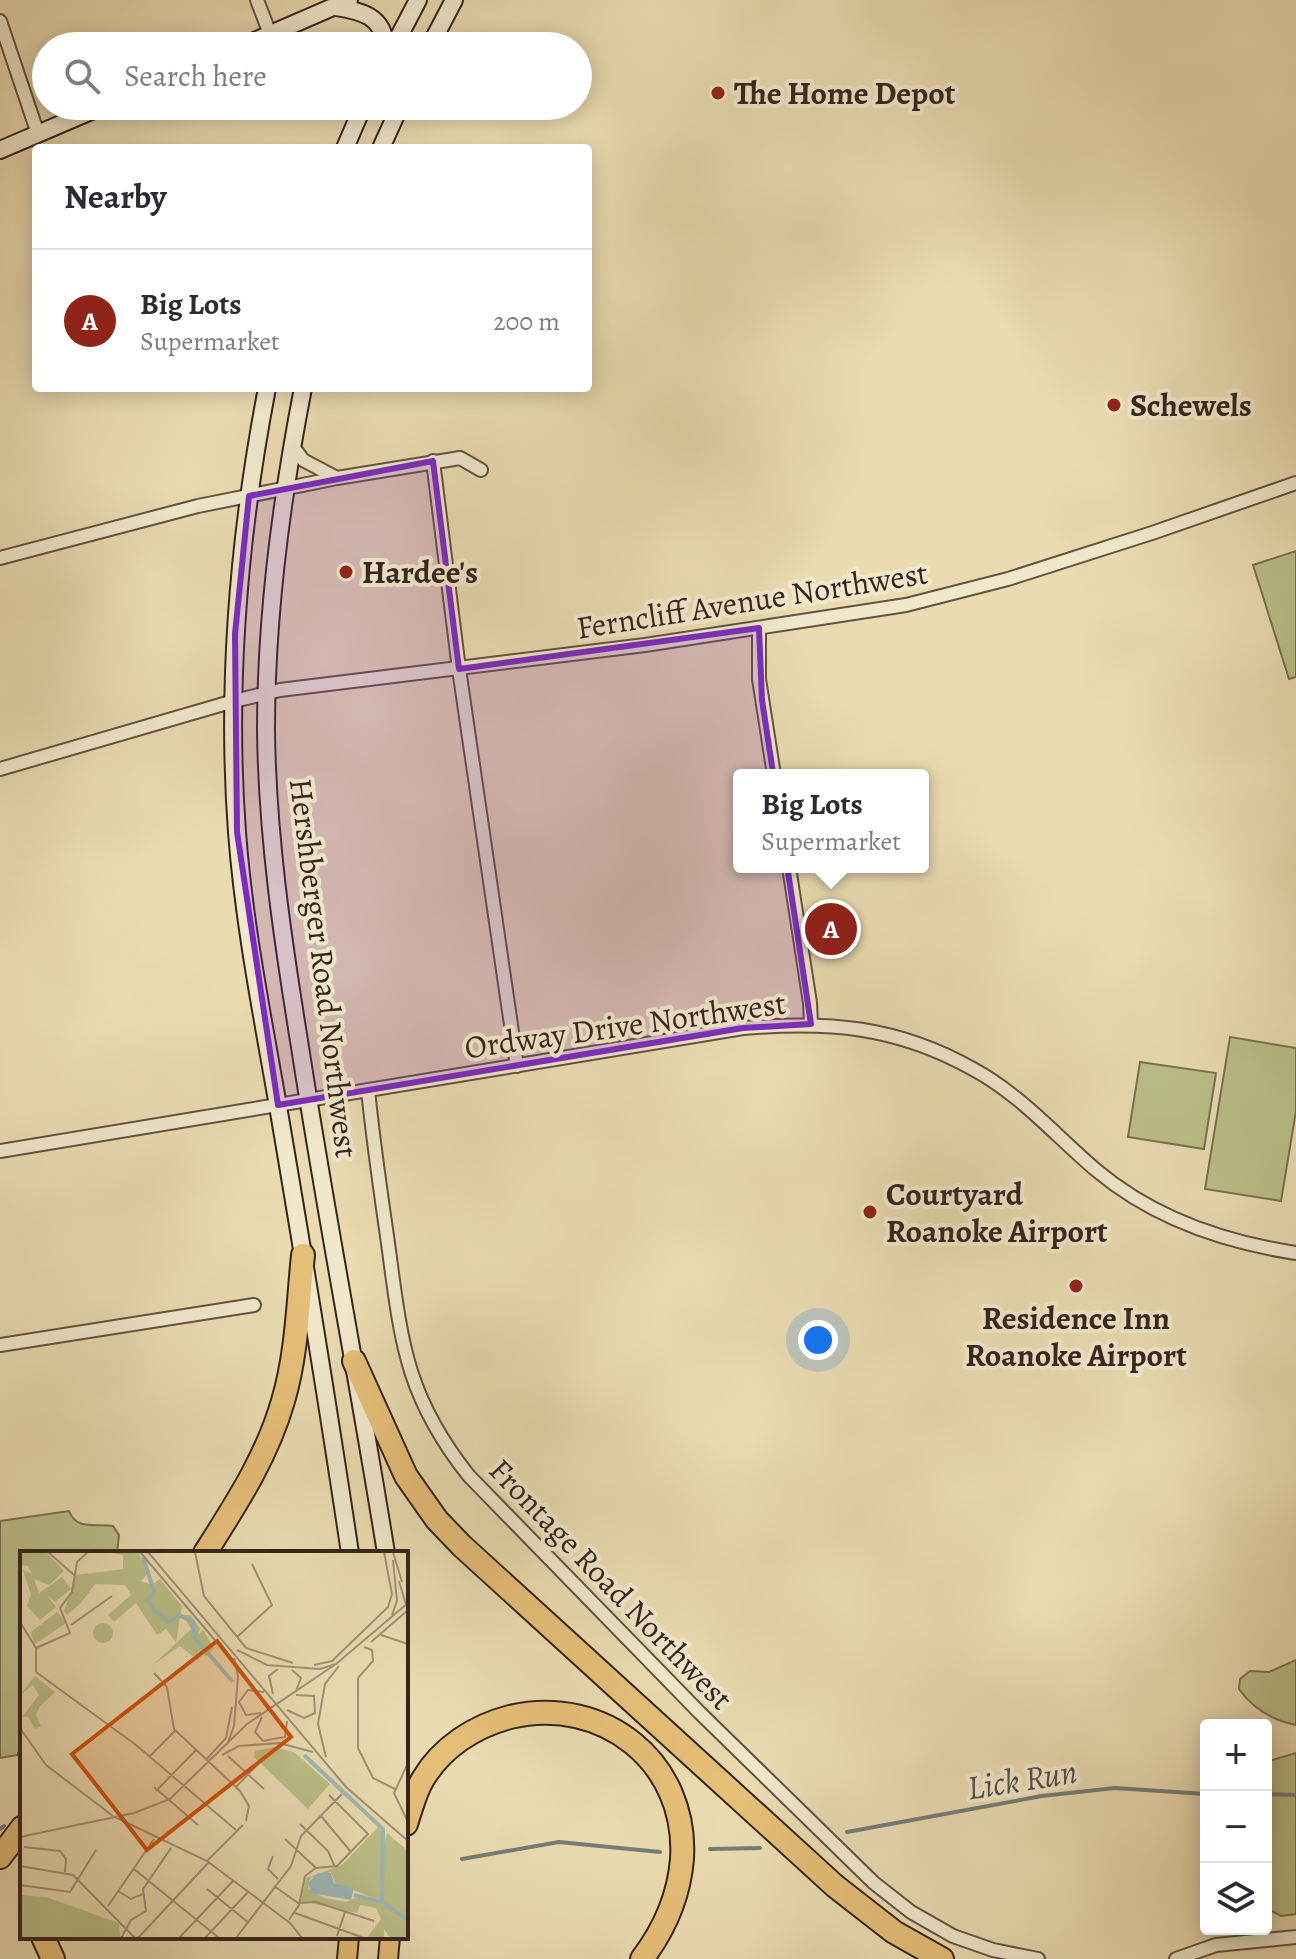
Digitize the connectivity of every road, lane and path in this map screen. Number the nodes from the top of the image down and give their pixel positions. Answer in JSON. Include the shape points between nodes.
{"nodes":[{"id":1,"x":257,"y":0,"type":"edge"},
{"id":2,"x":418,"y":0,"type":"edge"},
{"id":3,"x":454,"y":0,"type":"edge"},
{"id":4,"x":342,"y":3,"type":"edge"},
{"id":5,"x":0,"y":21,"type":"edge"},
{"id":6,"x":269,"y":32,"type":"edge"},
{"id":7,"x":275,"y":32,"type":"edge"},
{"id":8,"x":382,"y":32,"type":"edge"},
{"id":9,"x":401,"y":32,"type":"edge"},
{"id":10,"x":437,"y":32,"type":"edge"},
{"id":11,"x":32,"y":116,"type":"edge"},
{"id":12,"x":33,"y":120,"type":"edge"},
{"id":13,"x":70,"y":120,"type":"edge"},
{"id":14,"x":357,"y":120,"type":"edge"},
{"id":15,"x":394,"y":120,"type":"edge"},
{"id":16,"x":38,"y":134,"type":"junction"},
{"id":17,"x":347,"y":144,"type":"edge"},
{"id":18,"x":383,"y":144,"type":"edge"},
{"id":19,"x":0,"y":150,"type":"edge"},
{"id":20,"x":266,"y":392,"type":"edge"},
{"id":21,"x":302,"y":392,"type":"edge"},
{"id":22,"x":292,"y":445,"type":"junction"},
{"id":23,"x":433,"y":461,"type":"junction"},
{"id":24,"x":481,"y":470,"type":"dead end"},
{"id":25,"x":337,"y":478,"type":"junction"},
{"id":26,"x":1296,"y":483,"type":"edge"},
{"id":27,"x":283,"y":489,"type":"junction"},
{"id":28,"x":249,"y":496,"type":"junction"},
{"id":29,"x":0,"y":558,"type":"edge"},
{"id":30,"x":759,"y":628,"type":"junction"},
{"id":31,"x":459,"y":669,"type":"junction"},
{"id":32,"x":267,"y":693,"type":"junction"},
{"id":33,"x":234,"y":701,"type":"junction"},
{"id":34,"x":0,"y":769,"type":"edge"},
{"id":35,"x":773,"y":769,"type":"edge"},
{"id":36,"x":790,"y":873,"type":"edge"},
{"id":37,"x":811,"y":1024,"type":"junction"},
{"id":38,"x":517,"y":1066,"type":"junction"},
{"id":39,"x":368,"y":1090,"type":"junction"},
{"id":40,"x":308,"y":1100,"type":"junction"},
{"id":41,"x":278,"y":1105,"type":"junction"},
{"id":42,"x":0,"y":1151,"type":"edge"},
{"id":43,"x":1296,"y":1253,"type":"edge"},
{"id":44,"x":303,"y":1255,"type":"junction"},
{"id":45,"x":254,"y":1305,"type":"dead end"},
{"id":46,"x":0,"y":1345,"type":"edge"},
{"id":47,"x":354,"y":1361,"type":"junction"},
{"id":48,"x":206,"y":1551,"type":"edge"},
{"id":49,"x":350,"y":1551,"type":"edge"},
{"id":50,"x":386,"y":1551,"type":"edge"},
{"id":51,"x":408,"y":1818,"type":"edge"},
{"id":52,"x":20,"y":1831,"type":"edge"},
{"id":53,"x":0,"y":1857,"type":"edge"},
{"id":54,"x":1296,"y":1937,"type":"edge"},
{"id":55,"x":44,"y":1939,"type":"edge"},
{"id":56,"x":349,"y":1939,"type":"edge"},
{"id":57,"x":390,"y":1939,"type":"edge"},
{"id":58,"x":53,"y":1959,"type":"edge"},
{"id":59,"x":347,"y":1959,"type":"edge"},
{"id":60,"x":388,"y":1959,"type":"edge"},
{"id":61,"x":642,"y":1959,"type":"edge"},
{"id":62,"x":942,"y":1959,"type":"edge"},
{"id":63,"x":1038,"y":1959,"type":"edge"},
{"id":64,"x":1176,"y":1959,"type":"edge"}],
"edges":[{"from":1,"to":6,"type":"street"},
{"from":2,"to":9,"type":"main road"},
{"from":3,"to":10,"type":"main road"},
{"from":4,"to":7,"type":"main road"},
{"from":4,"to":8,"type":"main road","via":[[369,15]]},
{"from":5,"to":11,"type":"street"},
{"from":12,"to":16,"type":"street"},
{"from":13,"to":16,"type":"main road"},
{"from":14,"to":17,"type":"main road"},
{"from":15,"to":18,"type":"main road"},
{"from":16,"to":19,"type":"main road"},
{"from":20,"to":28,"type":"main road","name":"Hershberger Road Northwest"},
{"from":21,"to":22,"type":"main road","name":"Hershberger Road Northwest"},
{"from":22,"to":25,"type":"street","via":[[303,460]]},
{"from":22,"to":27,"type":"main road","name":"Hershberger Road Northwest"},
{"from":23,"to":24,"type":"street","via":[[460,458]]},
{"from":23,"to":25,"type":"street"},
{"from":23,"to":31,"type":"street"},
{"from":25,"to":27,"type":"street"},
{"from":26,"to":30,"type":"street","name":"Ferncliff Avenue Northwest","via":[[953,595]]},
{"from":27,"to":28,"type":"street"},
{"from":27,"to":32,"type":"main road","name":"Hershberger Road Northwest"},
{"from":28,"to":29,"type":"street"},
{"from":28,"to":33,"type":"main road","name":"Hershberger Road Northwest"},
{"from":30,"to":31,"type":"street","name":"Ferncliff Avenue Northwest"},
{"from":30,"to":35,"type":"street","via":[[759,679]]},
{"from":31,"to":32,"type":"street","name":"Ferncliff Avenue Northwest"},
{"from":31,"to":38,"type":"street"},
{"from":32,"to":33,"type":"street","name":"Ferncliff Avenue Northwest"},
{"from":32,"to":40,"type":"main road","name":"Hershberger Road Northwest","via":[[275,873]]},
{"from":33,"to":34,"type":"street","name":"Ferncliff Avenue Northwest"},
{"from":33,"to":41,"type":"main road","name":"Hershberger Road Northwest","via":[[240,866]]},
{"from":36,"to":37,"type":"street"},
{"from":37,"to":38,"type":"street","name":"Ordway Drive Northwest","via":[[743,1028]]},
{"from":37,"to":43,"type":"street","name":"Ordway Drive Northwest","via":[[872,1031],[944,1055],[1001,1086],[1096,1170],[1151,1208],[1231,1241]]},
{"from":38,"to":39,"type":"street","name":"Ordway Drive Northwest"},
{"from":39,"to":40,"type":"street","name":"Ordway Drive Northwest"},
{"from":39,"to":63,"type":"street","name":"Frontage Road Northwest","via":[[401,1338],[419,1396],[449,1451],[699,1712],[874,1883],[953,1936]]},
{"from":40,"to":41,"type":"street","name":"Ordway Drive Northwest"},
{"from":40,"to":47,"type":"main road","name":"Hershberger Road Northwest"},
{"from":41,"to":42,"type":"street","name":"Ordway Drive Northwest"},
{"from":41,"to":44,"type":"main road","name":"Hershberger Road Northwest"},
{"from":44,"to":48,"type":"highway","via":[[293,1359],[276,1423],[245,1490]]},
{"from":44,"to":49,"type":"main road","name":"Hershberger Road Northwest"},
{"from":45,"to":46,"type":"street"},
{"from":47,"to":50,"type":"main road","name":"Hershberger Road Northwest"},
{"from":47,"to":62,"type":"highway","via":[[406,1476],[462,1546],[835,1886],[894,1932]]},
{"from":51,"to":61,"type":"highway","via":[[435,1762],[480,1727],[547,1712],[583,1717],[613,1730],[639,1748],[660,1773],[681,1835],[674,1899]]},
{"from":52,"to":53,"type":"highway"},
{"from":54,"to":64,"type":"street","via":[[1216,1945]]},
{"from":55,"to":58,"type":"highway"},
{"from":56,"to":59,"type":"main road"},
{"from":57,"to":60,"type":"main road"}]}
